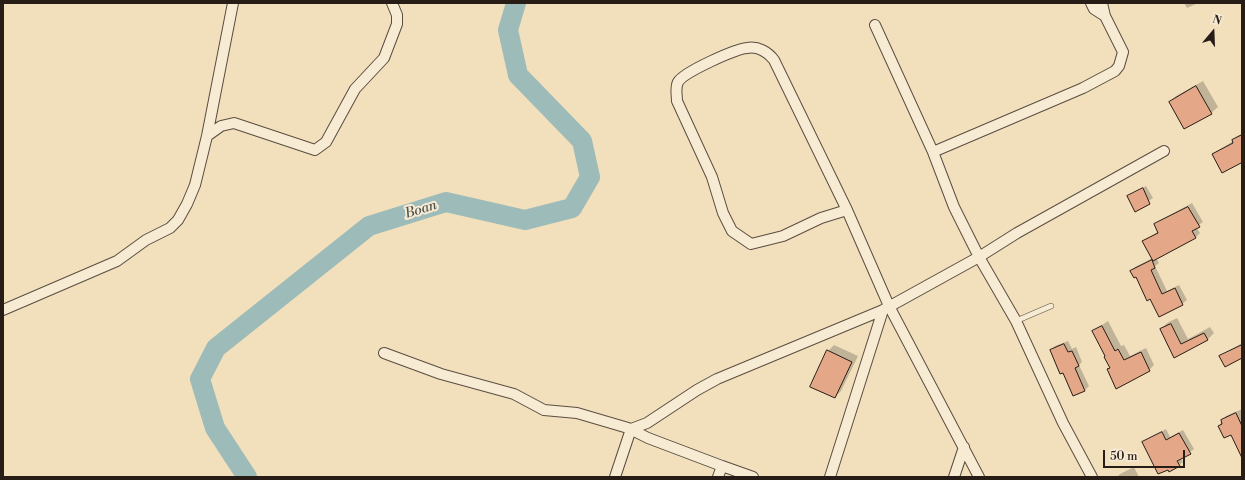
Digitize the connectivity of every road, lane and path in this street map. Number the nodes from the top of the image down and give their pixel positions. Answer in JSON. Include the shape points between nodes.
{"nodes":[{"id":1,"x":233,"y":3,"type":"edge"},
{"id":2,"x":392,"y":3,"type":"edge"},
{"id":3,"x":1091,"y":3,"type":"edge"},
{"id":4,"x":1102,"y":3,"type":"edge"},
{"id":5,"x":1105,"y":16,"type":"junction"},
{"id":6,"x":875,"y":25,"type":"dead end"},
{"id":7,"x":207,"y":136,"type":"junction"},
{"id":8,"x":1164,"y":151,"type":"dead end"},
{"id":9,"x":933,"y":152,"type":"junction"},
{"id":10,"x":848,"y":210,"type":"junction"},
{"id":11,"x":979,"y":257,"type":"junction"},
{"id":12,"x":1051,"y":306,"type":"dead end"},
{"id":13,"x":886,"y":308,"type":"junction"},
{"id":14,"x":3,"y":310,"type":"edge"},
{"id":15,"x":1016,"y":321,"type":"junction"},
{"id":16,"x":384,"y":353,"type":"dead end"},
{"id":17,"x":631,"y":429,"type":"junction"},
{"id":18,"x":964,"y":447,"type":"junction"},
{"id":19,"x":722,"y":466,"type":"junction"},
{"id":20,"x":615,"y":477,"type":"edge"},
{"id":21,"x":718,"y":477,"type":"edge"},
{"id":22,"x":753,"y":477,"type":"edge"},
{"id":23,"x":830,"y":477,"type":"edge"},
{"id":24,"x":954,"y":477,"type":"edge"},
{"id":25,"x":979,"y":477,"type":"edge"},
{"id":26,"x":1092,"y":477,"type":"edge"}],
"edges":[{"from":1,"to":7,"type":"street"},
{"from":2,"to":7,"type":"street","via":[[397,15],[396,24],[384,58],[355,89],[326,142],[315,150],[234,123],[221,126]]},
{"from":3,"to":5,"type":"street","via":[[1094,9]]},
{"from":4,"to":5,"type":"street"},
{"from":5,"to":9,"type":"street","via":[[1122,52],[1119,66],[1115,71],[1083,88]]},
{"from":6,"to":9,"type":"street"},
{"from":7,"to":14,"type":"street","via":[[188,204],[170,228],[146,240],[117,261]]},
{"from":8,"to":11,"type":"street"},
{"from":9,"to":11,"type":"street","via":[[954,207]]},
{"from":10,"to":10,"type":"street","via":[[821,218],[783,236],[751,244],[739,237],[732,231],[723,213],[712,177],[677,100],[678,82],[686,74],[729,53],[747,48],[762,50],[769,54]]},
{"from":10,"to":13,"type":"street"},
{"from":11,"to":13,"type":"street"},
{"from":11,"to":15,"type":"street"},
{"from":12,"to":15,"type":"lane"},
{"from":13,"to":17,"type":"street","via":[[717,379],[647,423]]},
{"from":13,"to":18,"type":"street"},
{"from":13,"to":23,"type":"street"},
{"from":15,"to":26,"type":"street","via":[[1063,423]]},
{"from":16,"to":17,"type":"street","via":[[441,374],[514,394],[544,410],[577,413]]},
{"from":17,"to":19,"type":"street"},
{"from":17,"to":20,"type":"street"},
{"from":18,"to":24,"type":"street"},
{"from":18,"to":25,"type":"street"},
{"from":19,"to":21,"type":"street"},
{"from":19,"to":22,"type":"street"}]}
